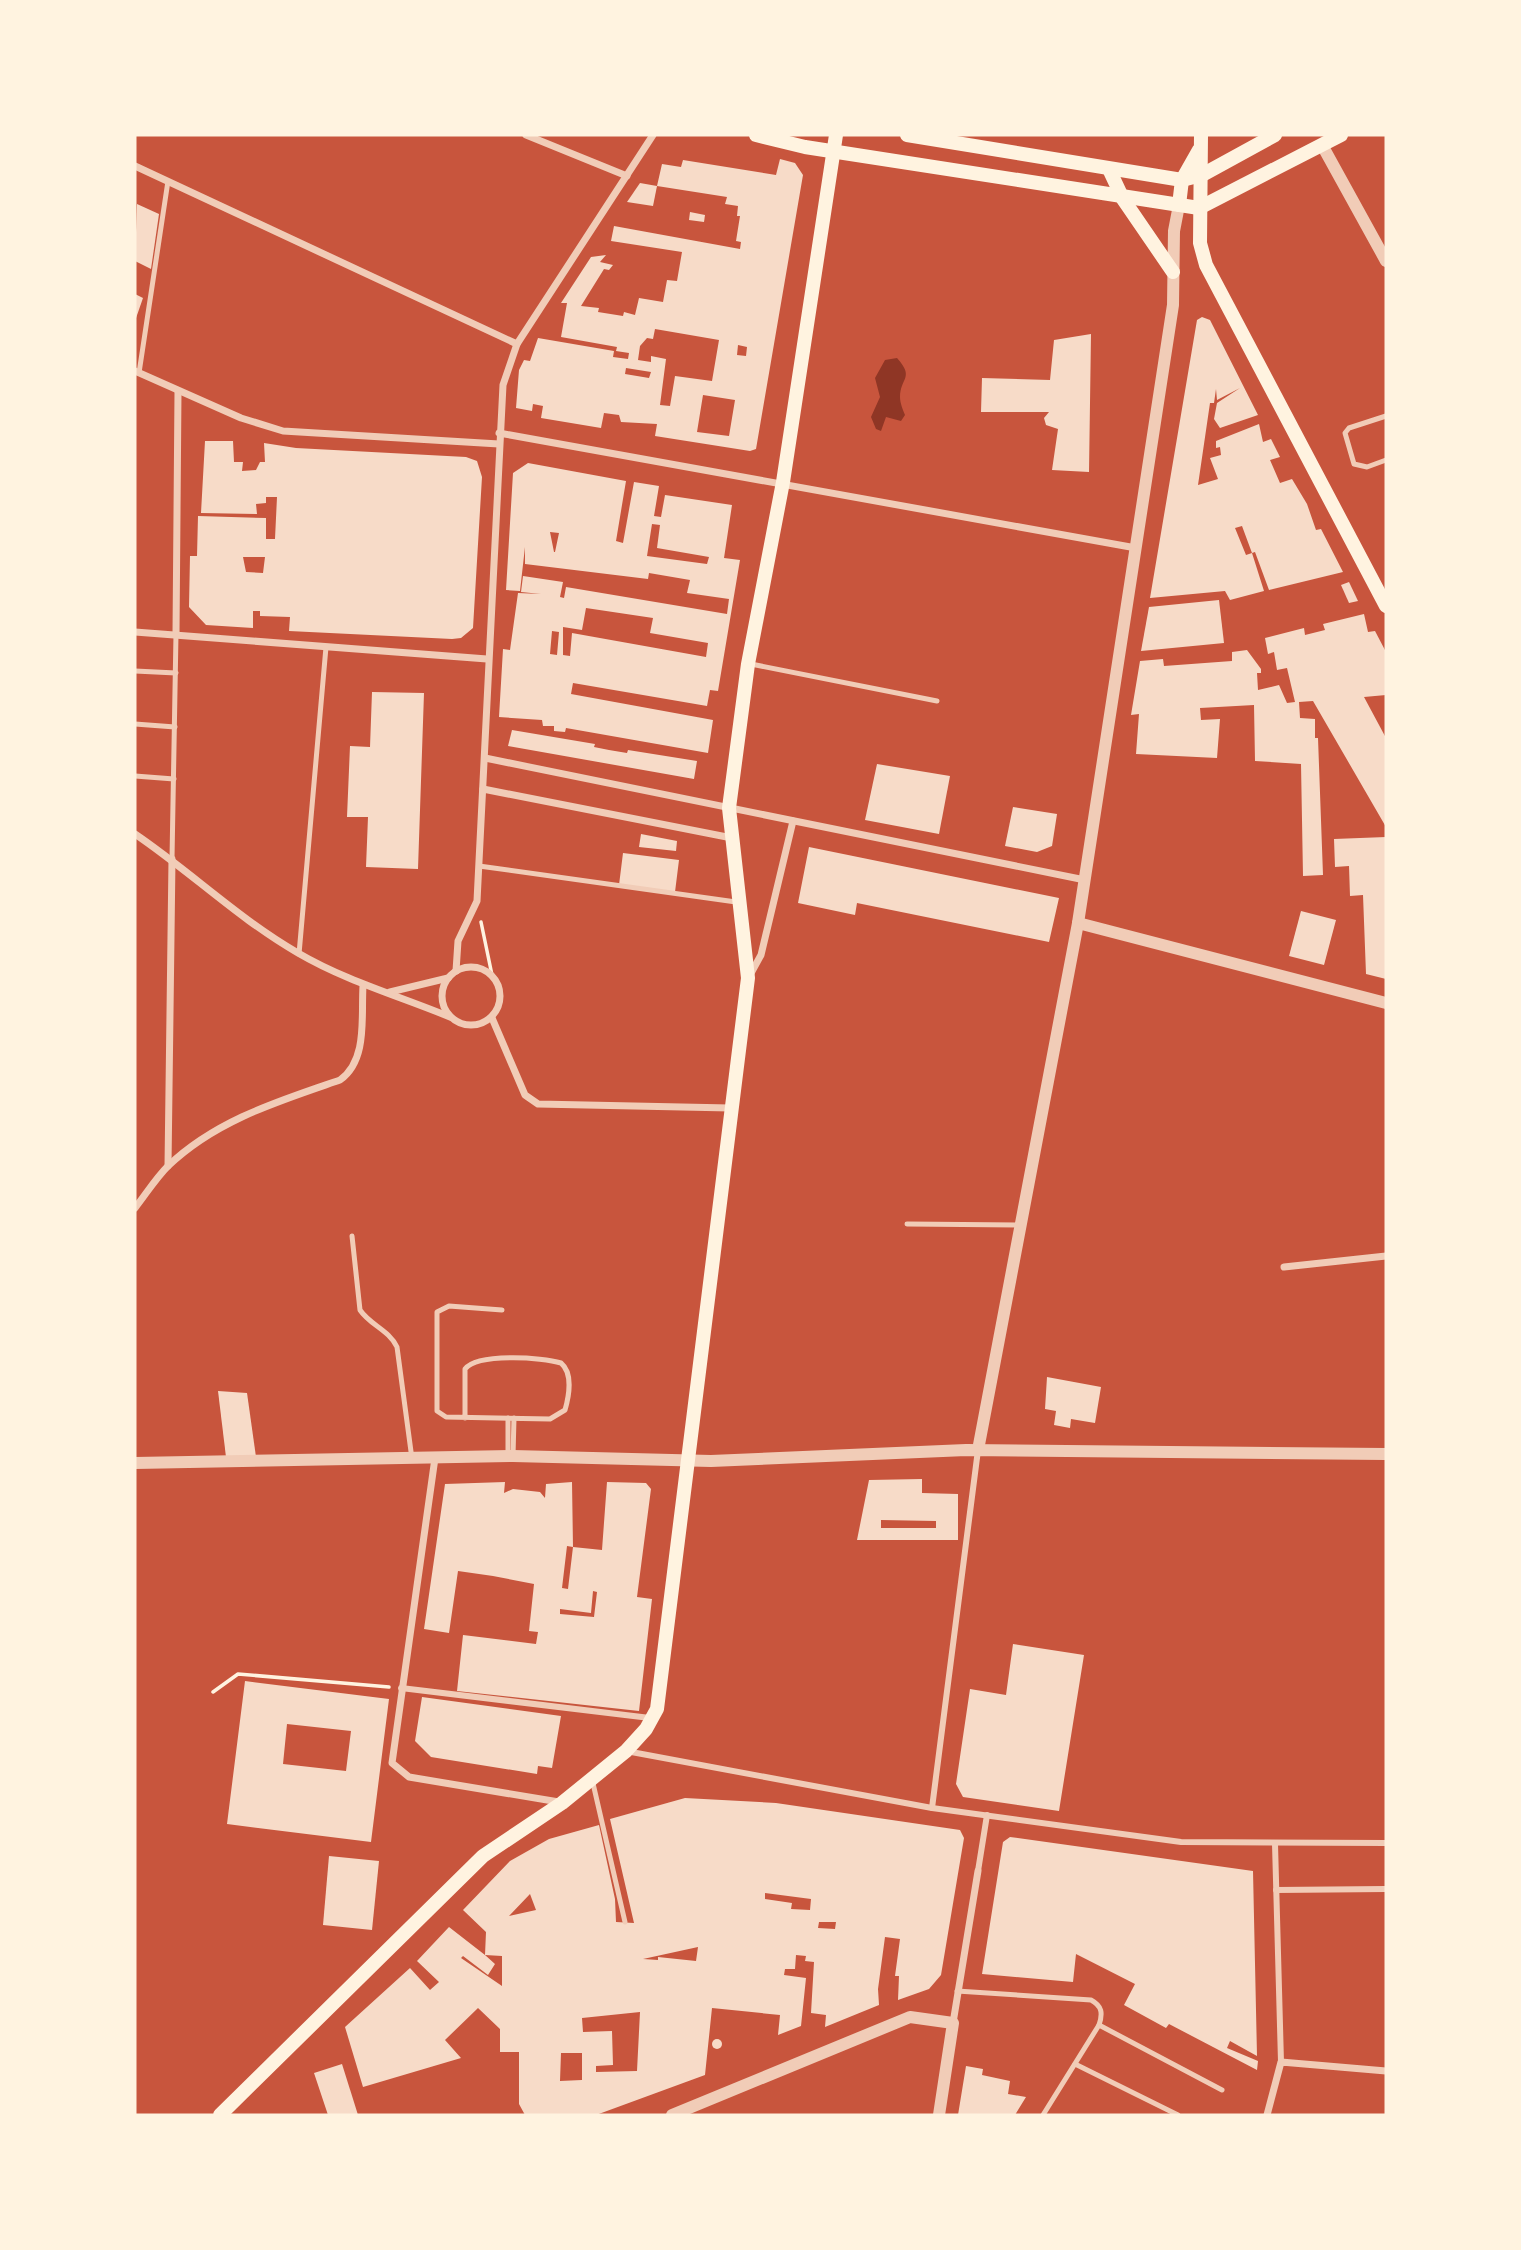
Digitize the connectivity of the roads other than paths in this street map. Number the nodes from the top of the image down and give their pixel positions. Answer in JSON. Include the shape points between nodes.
{"nodes":[{"id":1,"x":526,"y":135,"type":"edge"},
{"id":2,"x":653,"y":135,"type":"edge"},
{"id":3,"x":756,"y":135,"type":"edge"},
{"id":4,"x":836,"y":135,"type":"edge"},
{"id":5,"x":907,"y":135,"type":"edge"},
{"id":6,"x":1201,"y":135,"type":"edge"},
{"id":7,"x":1275,"y":135,"type":"edge"},
{"id":8,"x":1341,"y":135,"type":"edge"},
{"id":9,"x":1320,"y":140,"type":"edge"},
{"id":10,"x":833,"y":150,"type":"junction"},
{"id":11,"x":1199,"y":150,"type":"junction"},
{"id":12,"x":135,"y":166,"type":"edge"},
{"id":13,"x":1109,"y":169,"type":"junction"},
{"id":14,"x":1202,"y":175,"type":"junction"},
{"id":15,"x":627,"y":176,"type":"junction"},
{"id":16,"x":1182,"y":180,"type":"junction"},
{"id":17,"x":168,"y":181,"type":"junction"},
{"id":18,"x":1123,"y":199,"type":"junction"},
{"id":19,"x":1179,"y":205,"type":"junction"},
{"id":20,"x":1199,"y":208,"type":"junction"},
{"id":21,"x":1386,"y":261,"type":"edge"},
{"id":22,"x":1173,"y":272,"type":"junction"},
{"id":23,"x":517,"y":344,"type":"junction"},
{"id":24,"x":137,"y":372,"type":"edge"},
{"id":25,"x":178,"y":392,"type":"junction"},
{"id":26,"x":1386,"y":416,"type":"edge"},
{"id":27,"x":499,"y":433,"type":"junction"},
{"id":28,"x":499,"y":444,"type":"junction"},
{"id":29,"x":1386,"y":460,"type":"edge"},
{"id":30,"x":783,"y":482,"type":"junction"},
{"id":31,"x":1136,"y":548,"type":"junction"},
{"id":32,"x":1386,"y":606,"type":"edge"},
{"id":33,"x":135,"y":632,"type":"edge"},
{"id":34,"x":176,"y":634,"type":"junction"},
{"id":35,"x":327,"y":647,"type":"junction"},
{"id":36,"x":487,"y":659,"type":"junction"},
{"id":37,"x":748,"y":664,"type":"junction"},
{"id":38,"x":135,"y":671,"type":"edge"},
{"id":39,"x":176,"y":673,"type":"junction"},
{"id":40,"x":937,"y":701,"type":"dead end"},
{"id":41,"x":135,"y":724,"type":"edge"},
{"id":42,"x":175,"y":727,"type":"junction"},
{"id":43,"x":485,"y":758,"type":"junction"},
{"id":44,"x":135,"y":776,"type":"edge"},
{"id":45,"x":174,"y":779,"type":"junction"},
{"id":46,"x":483,"y":789,"type":"junction"},
{"id":47,"x":729,"y":808,"type":"junction"},
{"id":48,"x":793,"y":821,"type":"junction"},
{"id":49,"x":135,"y":834,"type":"edge"},
{"id":50,"x":732,"y":838,"type":"junction"},
{"id":51,"x":172,"y":859,"type":"junction"},
{"id":52,"x":480,"y":866,"type":"junction"},
{"id":53,"x":1084,"y":880,"type":"junction"},
{"id":54,"x":740,"y":902,"type":"junction"},
{"id":55,"x":1078,"y":923,"type":"junction"},
{"id":56,"x":299,"y":954,"type":"junction"},
{"id":57,"x":456,"y":971,"type":"junction"},
{"id":58,"x":448,"y":978,"type":"junction"},
{"id":59,"x":748,"y":978,"type":"junction"},
{"id":60,"x":363,"y":986,"type":"junction"},
{"id":61,"x":389,"y":992,"type":"junction"},
{"id":62,"x":1386,"y":1003,"type":"edge"},
{"id":63,"x":450,"y":1017,"type":"junction"},
{"id":64,"x":492,"y":1018,"type":"junction"},
{"id":65,"x":730,"y":1108,"type":"junction"},
{"id":66,"x":168,"y":1166,"type":"junction"},
{"id":67,"x":135,"y":1208,"type":"edge"},
{"id":68,"x":907,"y":1224,"type":"dead end"},
{"id":69,"x":1020,"y":1225,"type":"junction"},
{"id":70,"x":352,"y":1236,"type":"dead end"},
{"id":71,"x":1386,"y":1256,"type":"edge"},
{"id":72,"x":1284,"y":1267,"type":"dead end"},
{"id":73,"x":502,"y":1310,"type":"dead end"},
{"id":74,"x":465,"y":1418,"type":"junction"},
{"id":75,"x":511,"y":1418,"type":"junction"},
{"id":76,"x":978,"y":1450,"type":"junction"},
{"id":77,"x":1386,"y":1454,"type":"edge"},
{"id":78,"x":511,"y":1457,"type":"junction"},
{"id":79,"x":435,"y":1458,"type":"junction"},
{"id":80,"x":412,"y":1459,"type":"junction"},
{"id":81,"x":689,"y":1461,"type":"junction"},
{"id":82,"x":135,"y":1463,"type":"edge"},
{"id":83,"x":401,"y":1688,"type":"junction"},
{"id":84,"x":653,"y":1718,"type":"junction"},
{"id":85,"x":626,"y":1751,"type":"junction"},
{"id":86,"x":592,"y":1778,"type":"junction"},
{"id":87,"x":562,"y":1803,"type":"junction"},
{"id":88,"x":932,"y":1808,"type":"junction"},
{"id":89,"x":987,"y":1815,"type":"junction"},
{"id":90,"x":1386,"y":1843,"type":"edge"},
{"id":91,"x":1275,"y":1844,"type":"junction"},
{"id":92,"x":978,"y":1871,"type":"joint"},
{"id":93,"x":1386,"y":1889,"type":"edge"},
{"id":94,"x":1276,"y":1890,"type":"junction"},
{"id":95,"x":625,"y":1922,"type":"dead end"},
{"id":96,"x":957,"y":1991,"type":"junction"},
{"id":97,"x":953,"y":2023,"type":"junction"},
{"id":98,"x":1100,"y":2025,"type":"junction"},
{"id":99,"x":1281,"y":2062,"type":"junction"},
{"id":100,"x":1075,"y":2064,"type":"junction"},
{"id":101,"x":1386,"y":2071,"type":"edge"},
{"id":102,"x":1222,"y":2090,"type":"dead end"},
{"id":103,"x":225,"y":2113,"type":"edge"},
{"id":104,"x":672,"y":2115,"type":"edge"},
{"id":105,"x":939,"y":2115,"type":"edge"},
{"id":106,"x":1043,"y":2115,"type":"edge"},
{"id":107,"x":1178,"y":2115,"type":"edge"},
{"id":108,"x":1267,"y":2115,"type":"edge"}],
"edges":[{"from":1,"to":15,"type":"street"},
{"from":2,"to":15,"type":"street"},
{"from":3,"to":10,"type":"main road"},
{"from":4,"to":10,"type":"main road"},
{"from":5,"to":13,"type":"main road"},
{"from":6,"to":11,"type":"main road"},
{"from":7,"to":14,"type":"main road"},
{"from":8,"to":9,"type":"main road"},
{"from":9,"to":20,"type":"main road"},
{"from":9,"to":21,"type":"street"},
{"from":10,"to":18,"type":"main road"},
{"from":10,"to":30,"type":"main road"},
{"from":11,"to":14,"type":"main road"},
{"from":11,"to":16,"type":"main road"},
{"from":12,"to":17,"type":"street"},
{"from":13,"to":16,"type":"main road"},
{"from":13,"to":18,"type":"main road"},
{"from":14,"to":16,"type":"main road"},
{"from":14,"to":20,"type":"main road"},
{"from":15,"to":23,"type":"street"},
{"from":16,"to":19,"type":"main road"},
{"from":17,"to":23,"type":"street"},
{"from":17,"to":24,"type":"lane"},
{"from":18,"to":19,"type":"main road"},
{"from":18,"to":22,"type":"main road"},
{"from":19,"to":20,"type":"main road"},
{"from":19,"to":22,"type":"street"},
{"from":20,"to":32,"type":"main road","via":[[1206,265]]},
{"from":22,"to":31,"type":"street","via":[[1173,304]]},
{"from":23,"to":27,"type":"street","via":[[503,384]]},
{"from":24,"to":25,"type":"street"},
{"from":25,"to":28,"type":"street","via":[[283,431]]},
{"from":25,"to":34,"type":"street"},
{"from":26,"to":29,"type":"lane","via":[[1345,433],[1354,464],[1367,467]]},
{"from":27,"to":28,"type":"street"},
{"from":27,"to":30,"type":"street"},
{"from":28,"to":36,"type":"street"},
{"from":30,"to":31,"type":"street"},
{"from":30,"to":37,"type":"main road"},
{"from":31,"to":53,"type":"street"},
{"from":33,"to":34,"type":"street"},
{"from":34,"to":35,"type":"street"},
{"from":34,"to":39,"type":"lane"},
{"from":35,"to":36,"type":"street"},
{"from":35,"to":56,"type":"lane"},
{"from":36,"to":43,"type":"street"},
{"from":37,"to":40,"type":"lane"},
{"from":37,"to":47,"type":"main road"},
{"from":38,"to":39,"type":"lane"},
{"from":39,"to":42,"type":"lane"},
{"from":41,"to":42,"type":"lane"},
{"from":42,"to":45,"type":"lane"},
{"from":43,"to":46,"type":"street"},
{"from":43,"to":47,"type":"street"},
{"from":44,"to":45,"type":"lane"},
{"from":45,"to":51,"type":"lane"},
{"from":46,"to":50,"type":"street"},
{"from":46,"to":52,"type":"street"},
{"from":47,"to":48,"type":"street"},
{"from":47,"to":50,"type":"main road"},
{"from":48,"to":53,"type":"street"},
{"from":48,"to":59,"type":"street","via":[[761,955]]},
{"from":49,"to":51,"type":"street"},
{"from":50,"to":54,"type":"main road"},
{"from":51,"to":56,"type":"street","via":[[208,891]]},
{"from":51,"to":66,"type":"street"},
{"from":52,"to":54,"type":"lane"},
{"from":52,"to":57,"type":"street","via":[[477,901],[458,941]]},
{"from":53,"to":55,"type":"street"},
{"from":54,"to":59,"type":"main road"},
{"from":55,"to":62,"type":"street"},
{"from":55,"to":69,"type":"street"},
{"from":56,"to":60,"type":"street"},
{"from":57,"to":58,"type":"street"},
{"from":57,"to":64,"type":"street","via":[[474,967],[492,975],[501,991]]},
{"from":58,"to":61,"type":"street"},
{"from":58,"to":63,"type":"street","via":[[442,997]]},
{"from":59,"to":65,"type":"main road"},
{"from":60,"to":61,"type":"street"},
{"from":60,"to":66,"type":"street","via":[[359,1052],[350,1073],[261,1107],[220,1128]]},
{"from":61,"to":63,"type":"street"},
{"from":63,"to":64,"type":"street","via":[[463,1025],[478,1025]]},
{"from":64,"to":65,"type":"street","via":[[525,1095],[538,1104]]},
{"from":65,"to":81,"type":"main road"},
{"from":66,"to":67,"type":"street"},
{"from":68,"to":69,"type":"lane"},
{"from":69,"to":76,"type":"street"},
{"from":70,"to":80,"type":"lane","via":[[359,1310],[393,1338],[397,1347]]},
{"from":71,"to":72,"type":"street"},
{"from":73,"to":74,"type":"lane","via":[[449,1306],[435,1318],[437,1410],[446,1418]]},
{"from":74,"to":75,"type":"lane"},
{"from":74,"to":75,"type":"lane","via":[[463,1377],[470,1363],[555,1361],[566,1367],[567,1403],[561,1414],[550,1419]]},
{"from":75,"to":78,"type":"lane"},
{"from":76,"to":77,"type":"street"},
{"from":76,"to":81,"type":"street"},
{"from":76,"to":88,"type":"street"},
{"from":78,"to":79,"type":"street"},
{"from":78,"to":81,"type":"street"},
{"from":79,"to":80,"type":"street"},
{"from":79,"to":83,"type":"street"},
{"from":80,"to":82,"type":"street"},
{"from":81,"to":84,"type":"main road"},
{"from":83,"to":84,"type":"street"},
{"from":83,"to":87,"type":"street","via":[[392,1763],[400,1772]]},
{"from":84,"to":85,"type":"main road"},
{"from":85,"to":86,"type":"main road"},
{"from":85,"to":88,"type":"street"},
{"from":86,"to":87,"type":"main road"},
{"from":86,"to":95,"type":"lane"},
{"from":87,"to":103,"type":"main road","via":[[483,1856]]},
{"from":88,"to":89,"type":"street"},
{"from":89,"to":91,"type":"street","via":[[1181,1842]]},
{"from":89,"to":92,"type":"street"},
{"from":90,"to":91,"type":"street"},
{"from":91,"to":94,"type":"street"},
{"from":92,"to":96,"type":"street"},
{"from":93,"to":94,"type":"street"},
{"from":94,"to":99,"type":"street"},
{"from":96,"to":97,"type":"street"},
{"from":96,"to":98,"type":"lane","via":[[1091,2000],[1101,2009]]},
{"from":97,"to":104,"type":"street","via":[[910,2017]]},
{"from":97,"to":105,"type":"street"},
{"from":98,"to":100,"type":"lane"},
{"from":98,"to":102,"type":"lane"},
{"from":99,"to":101,"type":"street"},
{"from":99,"to":108,"type":"street"},
{"from":100,"to":106,"type":"lane"},
{"from":100,"to":107,"type":"lane"}]}
